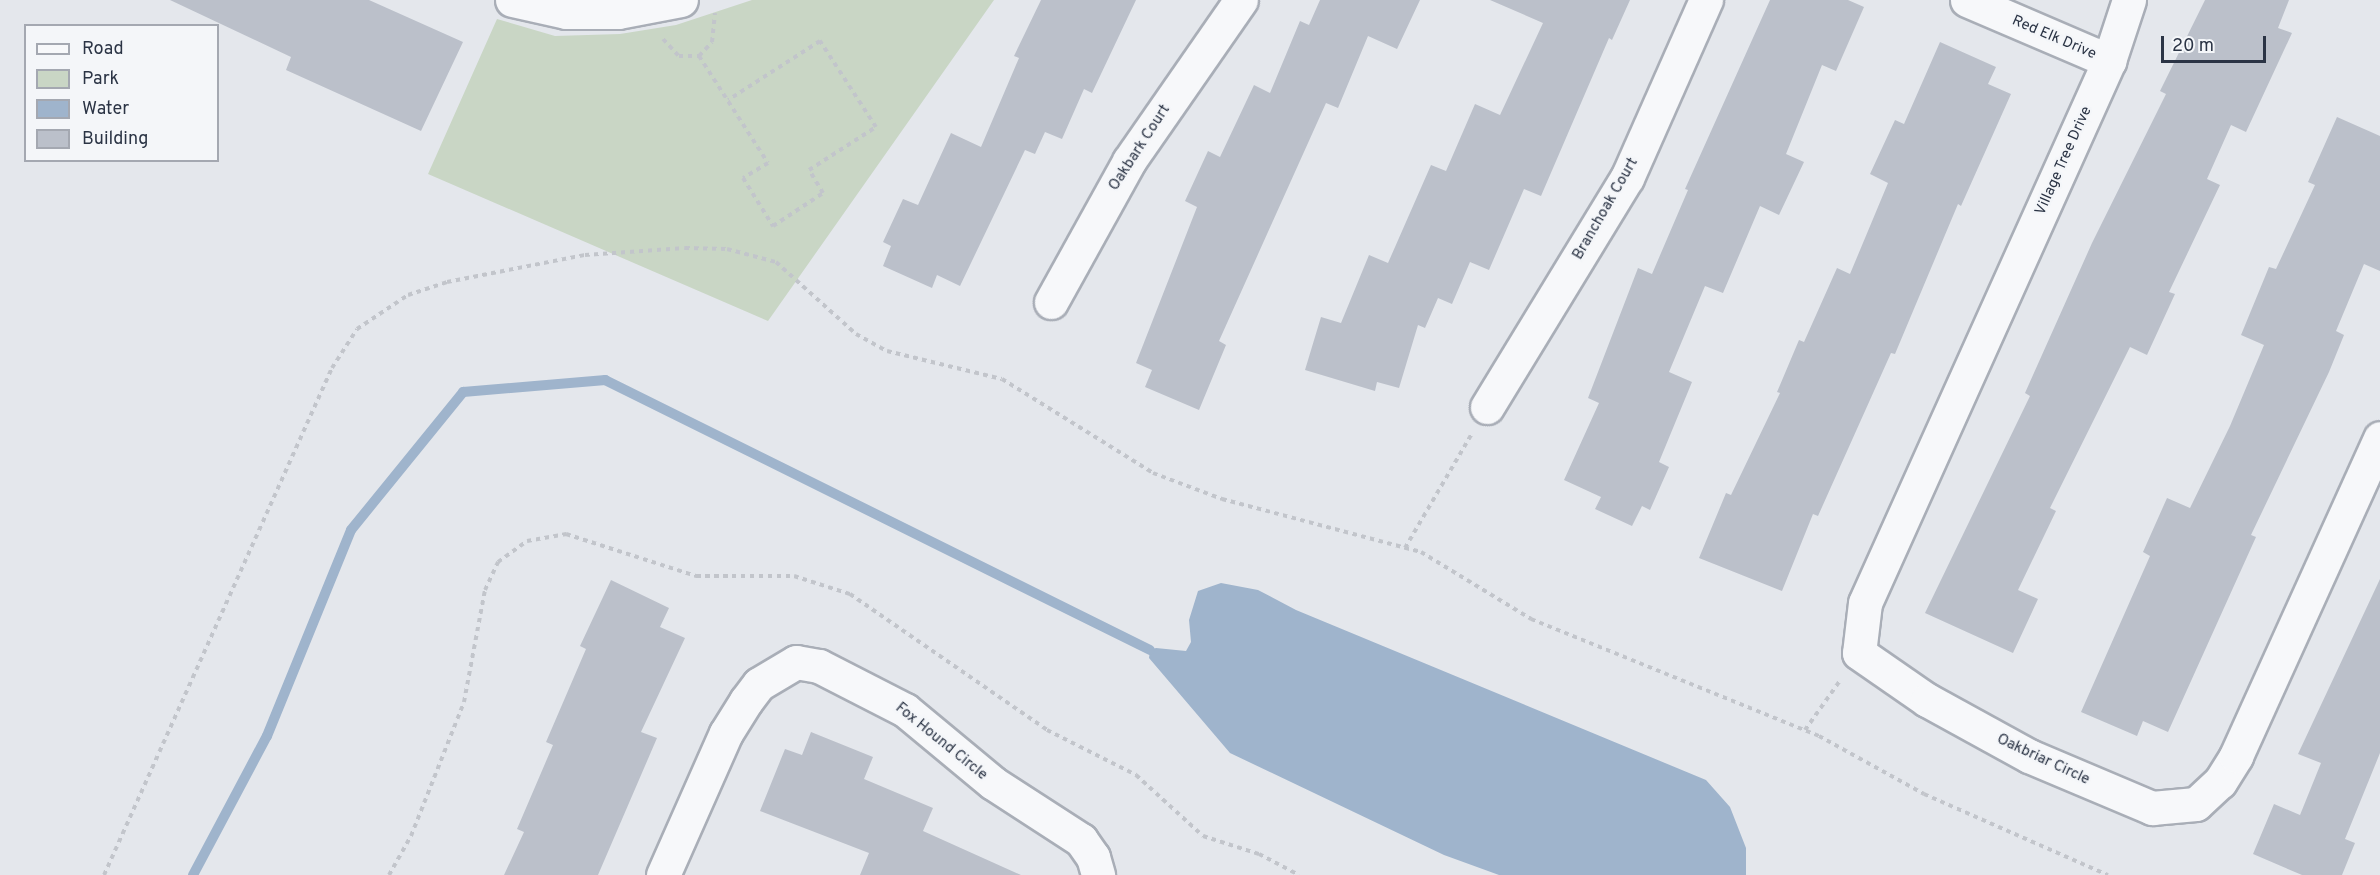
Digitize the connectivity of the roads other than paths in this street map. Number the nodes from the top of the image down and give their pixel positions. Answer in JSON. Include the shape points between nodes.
{"nodes":[{"id":1,"x":512,"y":0,"type":"edge"},
{"id":2,"x":681,"y":0,"type":"edge"},
{"id":3,"x":1241,"y":0,"type":"edge"},
{"id":4,"x":1706,"y":0,"type":"edge"},
{"id":5,"x":1966,"y":0,"type":"edge"},
{"id":6,"x":2129,"y":0,"type":"edge"},
{"id":7,"x":2109,"y":61,"type":"junction"},
{"id":8,"x":1051,"y":302,"type":"dead end"},
{"id":9,"x":1487,"y":407,"type":"road end"},
{"id":10,"x":2380,"y":438,"type":"edge"},
{"id":11,"x":1859,"y":653,"type":"joint"},
{"id":12,"x":663,"y":875,"type":"edge"},
{"id":13,"x":1098,"y":875,"type":"edge"}],
"edges":[{"from":1,"to":2,"type":"street","via":[[566,12],[618,12]]},
{"from":3,"to":8,"type":"street","name":"Oakbark Court","via":[[1129,161]]},
{"from":4,"to":9,"type":"street","name":"Branchoak Court","via":[[1627,178]]},
{"from":5,"to":7,"type":"street","name":"Red Elk Drive"},
{"from":6,"to":7,"type":"street","name":"Village Tree Drive"},
{"from":7,"to":11,"type":"street","name":"Village Tree Drive","via":[[1865,603]]},
{"from":10,"to":11,"type":"street","name":"Oakbriar Circle","via":[[2236,756],[2220,782],[2196,804],[2152,808],[2029,756],[1927,700]]},
{"from":12,"to":13,"type":"street","name":"Fox Hound Circle","via":[[726,733],[746,700],[759,684],[796,662],[819,666],[867,687],[905,710],[993,783],[1081,840],[1093,857]]}]}
